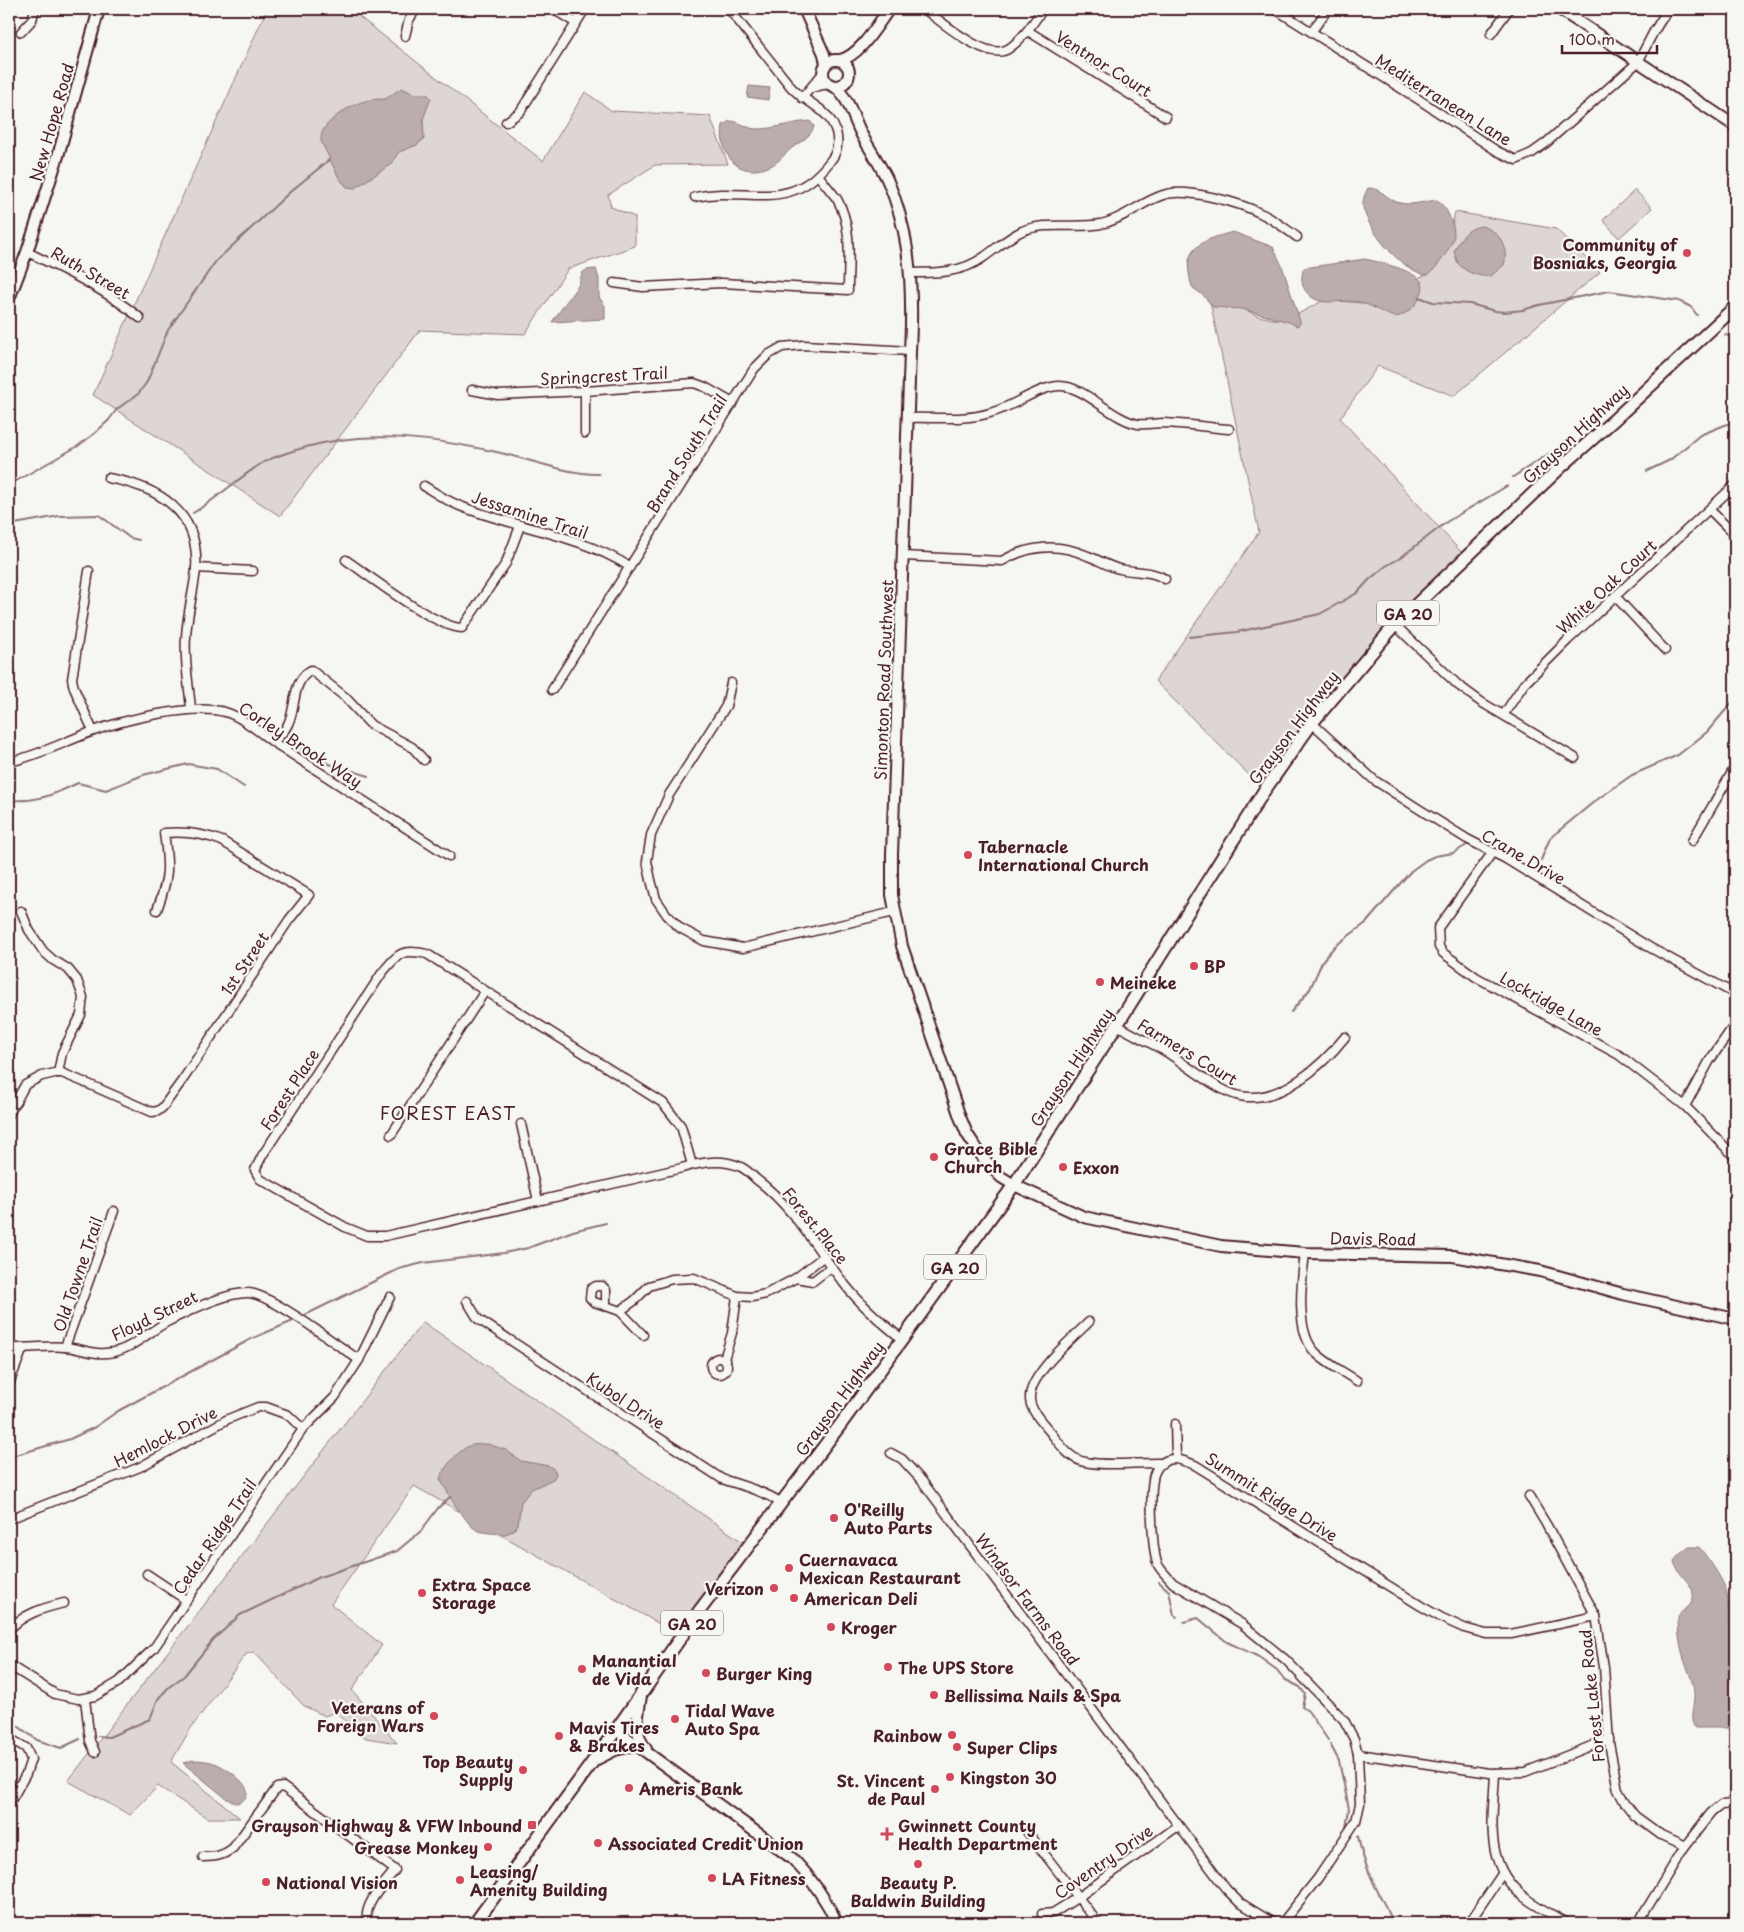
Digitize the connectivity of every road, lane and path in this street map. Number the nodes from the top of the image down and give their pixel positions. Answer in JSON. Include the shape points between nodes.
{"nodes":[{"id":1,"x":35,"y":9,"type":"edge"},
{"id":2,"x":99,"y":9,"type":"edge"},
{"id":3,"x":416,"y":9,"type":"edge"},
{"id":4,"x":553,"y":9,"type":"edge"},
{"id":5,"x":585,"y":9,"type":"edge"},
{"id":6,"x":730,"y":9,"type":"edge"},
{"id":7,"x":805,"y":9,"type":"edge"},
{"id":8,"x":889,"y":9,"type":"edge"},
{"id":9,"x":924,"y":9,"type":"edge"},
{"id":10,"x":1044,"y":9,"type":"edge"},
{"id":11,"x":1275,"y":9,"type":"edge"},
{"id":12,"x":1328,"y":9,"type":"edge"},
{"id":13,"x":1509,"y":9,"type":"edge"},
{"id":14,"x":1559,"y":9,"type":"edge"},
{"id":15,"x":1668,"y":9,"type":"edge"},
{"id":16,"x":576,"y":23,"type":"junction"},
{"id":17,"x":1028,"y":31,"type":"junction"},
{"id":18,"x":1312,"y":31,"type":"junction"},
{"id":19,"x":21,"y":32,"type":"dead end"},
{"id":20,"x":1490,"y":34,"type":"dead end"},
{"id":21,"x":405,"y":36,"type":"dead end"},
{"id":22,"x":869,"y":38,"type":"junction"},
{"id":23,"x":838,"y":60,"type":"junction"},
{"id":24,"x":1638,"y":62,"type":"junction"},
{"id":25,"x":824,"y":69,"type":"junction"},
{"id":26,"x":848,"y":69,"type":"junction"},
{"id":27,"x":846,"y":81,"type":"junction"},
{"id":28,"x":832,"y":85,"type":"junction"},
{"id":29,"x":812,"y":88,"type":"junction"},
{"id":30,"x":802,"y":98,"type":"junction"},
{"id":31,"x":1166,"y":117,"type":"dead end"},
{"id":32,"x":506,"y":122,"type":"dead end"},
{"id":33,"x":1735,"y":126,"type":"edge"},
{"id":34,"x":873,"y":152,"type":"junction"},
{"id":35,"x":818,"y":175,"type":"junction"},
{"id":36,"x":695,"y":197,"type":"dead end"},
{"id":37,"x":1297,"y":238,"type":"dead end"},
{"id":38,"x":27,"y":252,"type":"junction"},
{"id":39,"x":911,"y":273,"type":"junction"},
{"id":40,"x":12,"y":280,"type":"edge"},
{"id":41,"x":614,"y":283,"type":"dead end"},
{"id":42,"x":9,"y":299,"type":"edge"},
{"id":43,"x":1735,"y":306,"type":"edge"},
{"id":44,"x":140,"y":318,"type":"dead end"},
{"id":45,"x":910,"y":351,"type":"junction"},
{"id":46,"x":472,"y":390,"type":"dead end"},
{"id":47,"x":585,"y":391,"type":"junction"},
{"id":48,"x":733,"y":403,"type":"junction"},
{"id":49,"x":907,"y":418,"type":"junction"},
{"id":50,"x":1229,"y":429,"type":"dead end"},
{"id":51,"x":585,"y":433,"type":"dead end"},
{"id":52,"x":108,"y":478,"type":"dead end"},
{"id":53,"x":1735,"y":485,"type":"edge"},
{"id":54,"x":424,"y":486,"type":"dead end"},
{"id":55,"x":1710,"y":510,"type":"junction"},
{"id":56,"x":520,"y":526,"type":"junction"},
{"id":57,"x":1735,"y":536,"type":"edge"},
{"id":58,"x":902,"y":556,"type":"junction"},
{"id":59,"x":346,"y":560,"type":"dead end"},
{"id":60,"x":630,"y":567,"type":"junction"},
{"id":61,"x":196,"y":568,"type":"junction"},
{"id":62,"x":253,"y":571,"type":"dead end"},
{"id":63,"x":89,"y":572,"type":"dead end"},
{"id":64,"x":1165,"y":580,"type":"dead end"},
{"id":65,"x":1615,"y":596,"type":"junction"},
{"id":66,"x":1396,"y":625,"type":"junction"},
{"id":67,"x":1665,"y":650,"type":"dead end"},
{"id":68,"x":730,"y":683,"type":"dead end"},
{"id":69,"x":552,"y":690,"type":"dead end"},
{"id":70,"x":191,"y":709,"type":"junction"},
{"id":71,"x":1504,"y":714,"type":"junction"},
{"id":72,"x":1312,"y":723,"type":"junction"},
{"id":73,"x":93,"y":731,"type":"junction"},
{"id":74,"x":273,"y":742,"type":"junction"},
{"id":75,"x":1575,"y":758,"type":"dead end"},
{"id":76,"x":424,"y":760,"type":"dead end"},
{"id":77,"x":9,"y":762,"type":"edge"},
{"id":78,"x":1735,"y":767,"type":"edge"},
{"id":79,"x":1692,"y":841,"type":"dead end"},
{"id":80,"x":1492,"y":854,"type":"junction"},
{"id":81,"x":449,"y":856,"type":"dead end"},
{"id":82,"x":157,"y":910,"type":"dead end"},
{"id":83,"x":21,"y":911,"type":"dead end"},
{"id":84,"x":894,"y":912,"type":"junction"},
{"id":85,"x":485,"y":991,"type":"junction"},
{"id":86,"x":1735,"y":994,"type":"edge"},
{"id":87,"x":1735,"y":1024,"type":"edge"},
{"id":88,"x":1117,"y":1026,"type":"junction"},
{"id":89,"x":1346,"y":1037,"type":"dead end"},
{"id":90,"x":58,"y":1073,"type":"junction"},
{"id":91,"x":1685,"y":1106,"type":"junction"},
{"id":92,"x":9,"y":1114,"type":"edge"},
{"id":93,"x":521,"y":1124,"type":"dead end"},
{"id":94,"x":391,"y":1135,"type":"dead end"},
{"id":95,"x":1735,"y":1157,"type":"edge"},
{"id":96,"x":692,"y":1165,"type":"junction"},
{"id":97,"x":1014,"y":1185,"type":"junction"},
{"id":98,"x":538,"y":1201,"type":"junction"},
{"id":99,"x":114,"y":1211,"type":"dead end"},
{"id":100,"x":1305,"y":1253,"type":"junction"},
{"id":101,"x":823,"y":1257,"type":"junction"},
{"id":102,"x":831,"y":1267,"type":"junction"},
{"id":103,"x":796,"y":1278,"type":"junction"},
{"id":104,"x":737,"y":1296,"type":"junction"},
{"id":105,"x":390,"y":1297,"type":"dead end"},
{"id":106,"x":466,"y":1301,"type":"dead end"},
{"id":107,"x":606,"y":1306,"type":"dead end"},
{"id":108,"x":620,"y":1311,"type":"junction"},
{"id":109,"x":1735,"y":1319,"type":"edge"},
{"id":110,"x":1089,"y":1322,"type":"dead end"},
{"id":111,"x":643,"y":1336,"type":"dead end"},
{"id":112,"x":902,"y":1338,"type":"junction"},
{"id":113,"x":65,"y":1347,"type":"junction"},
{"id":114,"x":9,"y":1348,"type":"edge"},
{"id":115,"x":23,"y":1348,"type":"junction"},
{"id":116,"x":724,"y":1359,"type":"dead end"},
{"id":117,"x":359,"y":1360,"type":"junction"},
{"id":118,"x":1357,"y":1381,"type":"dead end"},
{"id":119,"x":9,"y":1384,"type":"edge"},
{"id":120,"x":1175,"y":1424,"type":"dead end"},
{"id":121,"x":303,"y":1429,"type":"junction"},
{"id":122,"x":891,"y":1453,"type":"dead end"},
{"id":123,"x":1176,"y":1458,"type":"junction"},
{"id":124,"x":1162,"y":1463,"type":"junction"},
{"id":125,"x":1529,"y":1496,"type":"dead end"},
{"id":126,"x":782,"y":1503,"type":"junction"},
{"id":127,"x":9,"y":1519,"type":"edge"},
{"id":128,"x":147,"y":1574,"type":"dead end"},
{"id":129,"x":186,"y":1600,"type":"junction"},
{"id":130,"x":64,"y":1604,"type":"dead end"},
{"id":131,"x":1596,"y":1616,"type":"junction"},
{"id":132,"x":9,"y":1630,"type":"edge"},
{"id":133,"x":9,"y":1665,"type":"edge"},
{"id":134,"x":641,"y":1696,"type":"junction"},
{"id":135,"x":85,"y":1698,"type":"junction"},
{"id":136,"x":616,"y":1730,"type":"junction"},
{"id":137,"x":9,"y":1738,"type":"edge"},
{"id":138,"x":1609,"y":1739,"type":"junction"},
{"id":139,"x":636,"y":1745,"type":"junction"},
{"id":140,"x":95,"y":1752,"type":"dead end"},
{"id":141,"x":1358,"y":1754,"type":"junction"},
{"id":142,"x":651,"y":1756,"type":"junction"},
{"id":143,"x":593,"y":1761,"type":"junction"},
{"id":144,"x":1495,"y":1773,"type":"junction"},
{"id":145,"x":9,"y":1804,"type":"edge"},
{"id":146,"x":1735,"y":1804,"type":"edge"},
{"id":147,"x":1178,"y":1826,"type":"junction"},
{"id":148,"x":1025,"y":1830,"type":"dead end"},
{"id":149,"x":1685,"y":1846,"type":"junction"},
{"id":150,"x":203,"y":1857,"type":"dead end"},
{"id":151,"x":1502,"y":1874,"type":"junction"},
{"id":152,"x":1077,"y":1898,"type":"junction"},
{"id":153,"x":1042,"y":1914,"type":"dead end"},
{"id":154,"x":368,"y":1923,"type":"edge"},
{"id":155,"x":475,"y":1923,"type":"edge"},
{"id":156,"x":837,"y":1923,"type":"edge"},
{"id":157,"x":1098,"y":1923,"type":"edge"},
{"id":158,"x":1273,"y":1923,"type":"edge"},
{"id":159,"x":1282,"y":1923,"type":"edge"},
{"id":160,"x":1470,"y":1923,"type":"edge"},
{"id":161,"x":1567,"y":1923,"type":"edge"},
{"id":162,"x":1638,"y":1923,"type":"edge"}],
"edges":[{"from":1,"to":19,"type":"street","via":[[32,20]]},
{"from":2,"to":38,"type":"street","name":"New Hope Road"},
{"from":3,"to":21,"type":"street","via":[[408,20]]},
{"from":4,"to":16,"type":"street"},
{"from":5,"to":16,"type":"street"},
{"from":6,"to":30,"type":"street"},
{"from":7,"to":23,"type":"street","via":[[818,25],[829,51]]},
{"from":7,"to":25,"type":"street","via":[[819,41]]},
{"from":8,"to":22,"type":"street"},
{"from":9,"to":17,"type":"street","via":[[968,41],[988,51],[1006,50]]},
{"from":10,"to":17,"type":"street"},
{"from":11,"to":18,"type":"street","name":"Mediterranean Lane"},
{"from":12,"to":18,"type":"street"},
{"from":13,"to":20,"type":"street"},
{"from":14,"to":24,"type":"street"},
{"from":15,"to":24,"type":"street"},
{"from":16,"to":32,"type":"street","via":[[520,112]]},
{"from":17,"to":31,"type":"street","name":"Ventnor Court"},
{"from":18,"to":24,"type":"street","name":"Mediterranean Lane","via":[[1497,151],[1516,160],[1546,143]]},
{"from":22,"to":23,"type":"street","via":[[850,56]]},
{"from":22,"to":26,"type":"street"},
{"from":23,"to":25,"type":"street"},
{"from":23,"to":26,"type":"street","via":[[844,62]]},
{"from":24,"to":33,"type":"street"},
{"from":25,"to":28,"type":"street","via":[[824,78]]},
{"from":25,"to":29,"type":"street"},
{"from":26,"to":27,"type":"street"},
{"from":27,"to":28,"type":"street"},
{"from":27,"to":34,"type":"street","name":"Simonton Road Southwest"},
{"from":28,"to":29,"type":"street"},
{"from":28,"to":34,"type":"street","name":"Simonton Road Southwest","via":[[843,94]]},
{"from":29,"to":30,"type":"street"},
{"from":30,"to":35,"type":"street","via":[[830,119],[838,143],[835,155]]},
{"from":34,"to":39,"type":"street","name":"Simonton Road Southwest","via":[[896,202],[906,236]]},
{"from":35,"to":36,"type":"street","via":[[785,194],[711,193]]},
{"from":35,"to":41,"type":"street","via":[[837,200],[846,222],[848,290],[722,283],[643,287]]},
{"from":37,"to":39,"type":"street","via":[[1263,214],[1237,203],[1188,193],[1171,193],[1104,223],[1043,226],[1023,231],[979,260],[955,271]]},
{"from":38,"to":40,"type":"street","name":"New Hope Road"},
{"from":38,"to":44,"type":"street","name":"Ruth Street","via":[[82,279]]},
{"from":39,"to":45,"type":"street","name":"Simonton Road Southwest"},
{"from":40,"to":42,"type":"street","name":"New Hope Road"},
{"from":43,"to":66,"type":"main road","name":"Grayson Highway","number":"GA 20"},
{"from":45,"to":48,"type":"street","name":"Brand South Trail","via":[[804,345],[782,347],[768,355],[754,370]]},
{"from":45,"to":49,"type":"street","name":"Simonton Road Southwest"},
{"from":46,"to":47,"type":"street","name":"Springcrest Trail","via":[[498,395]]},
{"from":47,"to":48,"type":"street","name":"Springcrest Trail","via":[[694,384]]},
{"from":47,"to":51,"type":"street"},
{"from":48,"to":60,"type":"street","name":"Brand South Trail"},
{"from":49,"to":50,"type":"street","via":[[964,418],[990,413],[1020,402],[1046,387],[1062,386],[1073,388],[1137,424]]},
{"from":49,"to":58,"type":"street","name":"Simonton Road Southwest"},
{"from":52,"to":61,"type":"street","via":[[131,482],[175,506],[189,524]]},
{"from":53,"to":55,"type":"street","name":"White Oak Court"},
{"from":54,"to":56,"type":"street","name":"Jessamine Trail","via":[[459,506]]},
{"from":55,"to":57,"type":"street"},
{"from":55,"to":65,"type":"street","name":"White Oak Court"},
{"from":56,"to":59,"type":"street","via":[[506,563],[462,628],[453,628],[434,619]]},
{"from":56,"to":60,"type":"street","name":"Jessamine Trail","via":[[582,544]]},
{"from":58,"to":64,"type":"street","via":[[1002,561],[1032,548],[1051,547],[1081,553],[1119,569],[1151,572]]},
{"from":58,"to":84,"type":"street","name":"Simonton Road Southwest","via":[[892,854]]},
{"from":60,"to":69,"type":"street","name":"Brand South Trail"},
{"from":61,"to":62,"type":"street"},
{"from":61,"to":70,"type":"street","via":[[186,637]]},
{"from":63,"to":73,"type":"street","via":[[72,679]]},
{"from":65,"to":67,"type":"street"},
{"from":65,"to":71,"type":"street","name":"White Oak Court","via":[[1524,684]]},
{"from":66,"to":71,"type":"street","via":[[1458,685]]},
{"from":66,"to":72,"type":"main road","name":"Grayson Highway","number":"GA 20"},
{"from":68,"to":84,"type":"street","via":[[726,706],[668,795],[651,835],[647,860],[656,899],[680,928],[704,941],[743,948]]},
{"from":70,"to":73,"type":"street","name":"Corley Brook Way"},
{"from":70,"to":74,"type":"street","name":"Corley Brook Way","via":[[225,712],[251,725]]},
{"from":71,"to":75,"type":"street"},
{"from":72,"to":80,"type":"street","name":"Crane Drive","via":[[1374,780]]},
{"from":72,"to":88,"type":"main road","name":"Grayson Highway","number":"GA 20","via":[[1264,791]]},
{"from":73,"to":77,"type":"street","name":"Corley Brook Way"},
{"from":74,"to":76,"type":"street","via":[[289,723],[296,689],[303,675],[310,670],[371,725],[412,747]]},
{"from":74,"to":81,"type":"street","name":"Corley Brook Way"},
{"from":78,"to":79,"type":"street"},
{"from":80,"to":86,"type":"street","name":"Crane Drive","via":[[1506,859],[1649,947]]},
{"from":80,"to":91,"type":"street","name":"Lockridge Lane","via":[[1438,928],[1439,947],[1443,953],[1476,977],[1619,1055]]},
{"from":82,"to":90,"type":"street","name":"1st Street","via":[[167,876],[164,833],[188,831],[217,839],[309,895],[158,1111],[152,1112]]},
{"from":83,"to":90,"type":"street","via":[[43,951],[68,969],[77,980],[83,997],[80,1015],[62,1053]]},
{"from":84,"to":97,"type":"street","name":"Simonton Road Southwest","via":[[907,964],[963,1125],[983,1158],[1001,1177]]},
{"from":85,"to":94,"type":"street"},
{"from":85,"to":96,"type":"street","name":"Forest Place","via":[[663,1103],[680,1126]]},
{"from":85,"to":98,"type":"street","name":"Forest Place","via":[[427,954],[411,950],[396,956],[278,1131],[256,1170],[260,1179],[345,1228],[367,1236],[385,1236]]},
{"from":87,"to":91,"type":"street","via":[[1710,1060]]},
{"from":88,"to":89,"type":"street","name":"Farmers Court","via":[[1167,1053],[1230,1094],[1242,1097],[1265,1096],[1306,1077]]},
{"from":88,"to":97,"type":"main road","name":"Grayson Highway","number":"GA 20"},
{"from":90,"to":92,"type":"street","via":[[25,1084]]},
{"from":91,"to":95,"type":"street","name":"Lockridge Lane"},
{"from":93,"to":98,"type":"street"},
{"from":96,"to":98,"type":"street","name":"Forest Place"},
{"from":96,"to":101,"type":"street","name":"Forest Place","via":[[719,1161],[742,1168],[788,1210]]},
{"from":97,"to":100,"type":"street","name":"Davis Road","via":[[1084,1217],[1106,1223],[1221,1246]]},
{"from":97,"to":112,"type":"main road","name":"Grayson Highway","number":"GA 20"},
{"from":99,"to":113,"type":"street","name":"Old Towne Trail"},
{"from":100,"to":109,"type":"street","name":"Davis Road","via":[[1453,1256],[1540,1271]]},
{"from":100,"to":118,"type":"street","via":[[1300,1302],[1307,1340],[1315,1353]]},
{"from":101,"to":102,"type":"street","name":"Forest Place"},
{"from":101,"to":103,"type":"street"},
{"from":102,"to":103,"type":"street","via":[[813,1281]]},
{"from":102,"to":112,"type":"street","name":"Forest Place","via":[[866,1308]]},
{"from":103,"to":104,"type":"street","via":[[766,1294]]},
{"from":104,"to":108,"type":"street","via":[[694,1278],[672,1279],[649,1286]]},
{"from":104,"to":116,"type":"street","via":[[732,1333]]},
{"from":105,"to":117,"type":"street","name":"Cedar Ridge Trail"},
{"from":106,"to":126,"type":"street","name":"Kubol Drive","via":[[478,1319],[722,1480],[761,1492]]},
{"from":107,"to":108,"type":"street"},
{"from":108,"to":111,"type":"street"},
{"from":110,"to":124,"type":"street","via":[[1038,1376],[1032,1388],[1031,1406],[1061,1446],[1078,1460],[1096,1464]]},
{"from":112,"to":126,"type":"main road","name":"Grayson Highway","number":"GA 20"},
{"from":113,"to":115,"type":"street","name":"Floyd Street"},
{"from":113,"to":117,"type":"street","name":"Floyd Street","via":[[92,1354],[116,1352],[167,1322],[221,1298],[250,1293],[271,1301]]},
{"from":114,"to":115,"type":"street","name":"Floyd Street"},
{"from":115,"to":119,"type":"street"},
{"from":117,"to":121,"type":"street","name":"Cedar Ridge Trail","via":[[335,1397]]},
{"from":120,"to":123,"type":"street"},
{"from":121,"to":127,"type":"street","name":"Hemlock Drive","via":[[288,1415],[258,1407],[228,1419],[140,1467]]},
{"from":121,"to":129,"type":"street","name":"Cedar Ridge Trail"},
{"from":122,"to":147,"type":"street","name":"Windsor Farms Road","via":[[902,1459],[926,1485]]},
{"from":123,"to":124,"type":"street"},
{"from":123,"to":131,"type":"street","name":"Summit Ridge Drive","via":[[1195,1464],[1421,1606],[1464,1628],[1486,1634],[1511,1634]]},
{"from":124,"to":141,"type":"street","via":[[1153,1478],[1152,1496],[1155,1553],[1164,1574],[1242,1624],[1286,1660],[1344,1720]]},
{"from":125,"to":131,"type":"street","name":"Forest Lake Road"},
{"from":126,"to":134,"type":"main road","name":"Grayson Highway","number":"GA 20","via":[[700,1610]]},
{"from":128,"to":129,"type":"street"},
{"from":129,"to":135,"type":"street","name":"Cedar Ridge Trail","via":[[154,1648],[119,1682]]},
{"from":130,"to":132,"type":"street","via":[[27,1616]]},
{"from":131,"to":138,"type":"street","name":"Forest Lake Road","via":[[1604,1667]]},
{"from":133,"to":135,"type":"street","name":"Cedar Ridge Trail","via":[[55,1694]]},
{"from":134,"to":136,"type":"main road","name":"Grayson Highway","number":"GA 20"},
{"from":134,"to":142,"type":"street","via":[[638,1732],[640,1741]]},
{"from":135,"to":140,"type":"street","via":[[90,1741]]},
{"from":136,"to":139,"type":"street"},
{"from":136,"to":143,"type":"main road","name":"Grayson Highway","number":"GA 20"},
{"from":137,"to":145,"type":"street","via":[[26,1748],[31,1759]]},
{"from":138,"to":144,"type":"street","via":[[1525,1772]]},
{"from":138,"to":149,"type":"street","name":"Forest Lake Road","via":[[1618,1790],[1624,1803],[1635,1816],[1661,1835]]},
{"from":139,"to":142,"type":"street"},
{"from":139,"to":143,"type":"street","via":[[615,1750]]},
{"from":141,"to":144,"type":"street"},
{"from":141,"to":159,"type":"street","via":[[1360,1804],[1356,1821],[1318,1878]]},
{"from":142,"to":156,"type":"street","via":[[793,1859],[822,1895]]},
{"from":143,"to":155,"type":"main road","name":"Grayson Highway","number":"GA 20"},
{"from":144,"to":151,"type":"street","via":[[1494,1848]]},
{"from":146,"to":149,"type":"street","via":[[1716,1807]]},
{"from":147,"to":152,"type":"street","name":"Coventry Drive"},
{"from":147,"to":158,"type":"street","name":"Windsor Farms Road","via":[[1239,1902]]},
{"from":148,"to":152,"type":"street"},
{"from":149,"to":162,"type":"street"},
{"from":150,"to":154,"type":"street","via":[[226,1854],[233,1848],[277,1788],[283,1787],[396,1870],[368,1907]]},
{"from":151,"to":160,"type":"street"},
{"from":151,"to":161,"type":"street","via":[[1525,1898]]},
{"from":152,"to":153,"type":"street","name":"Coventry Drive","via":[[1053,1913]]},
{"from":152,"to":157,"type":"street"}]}
